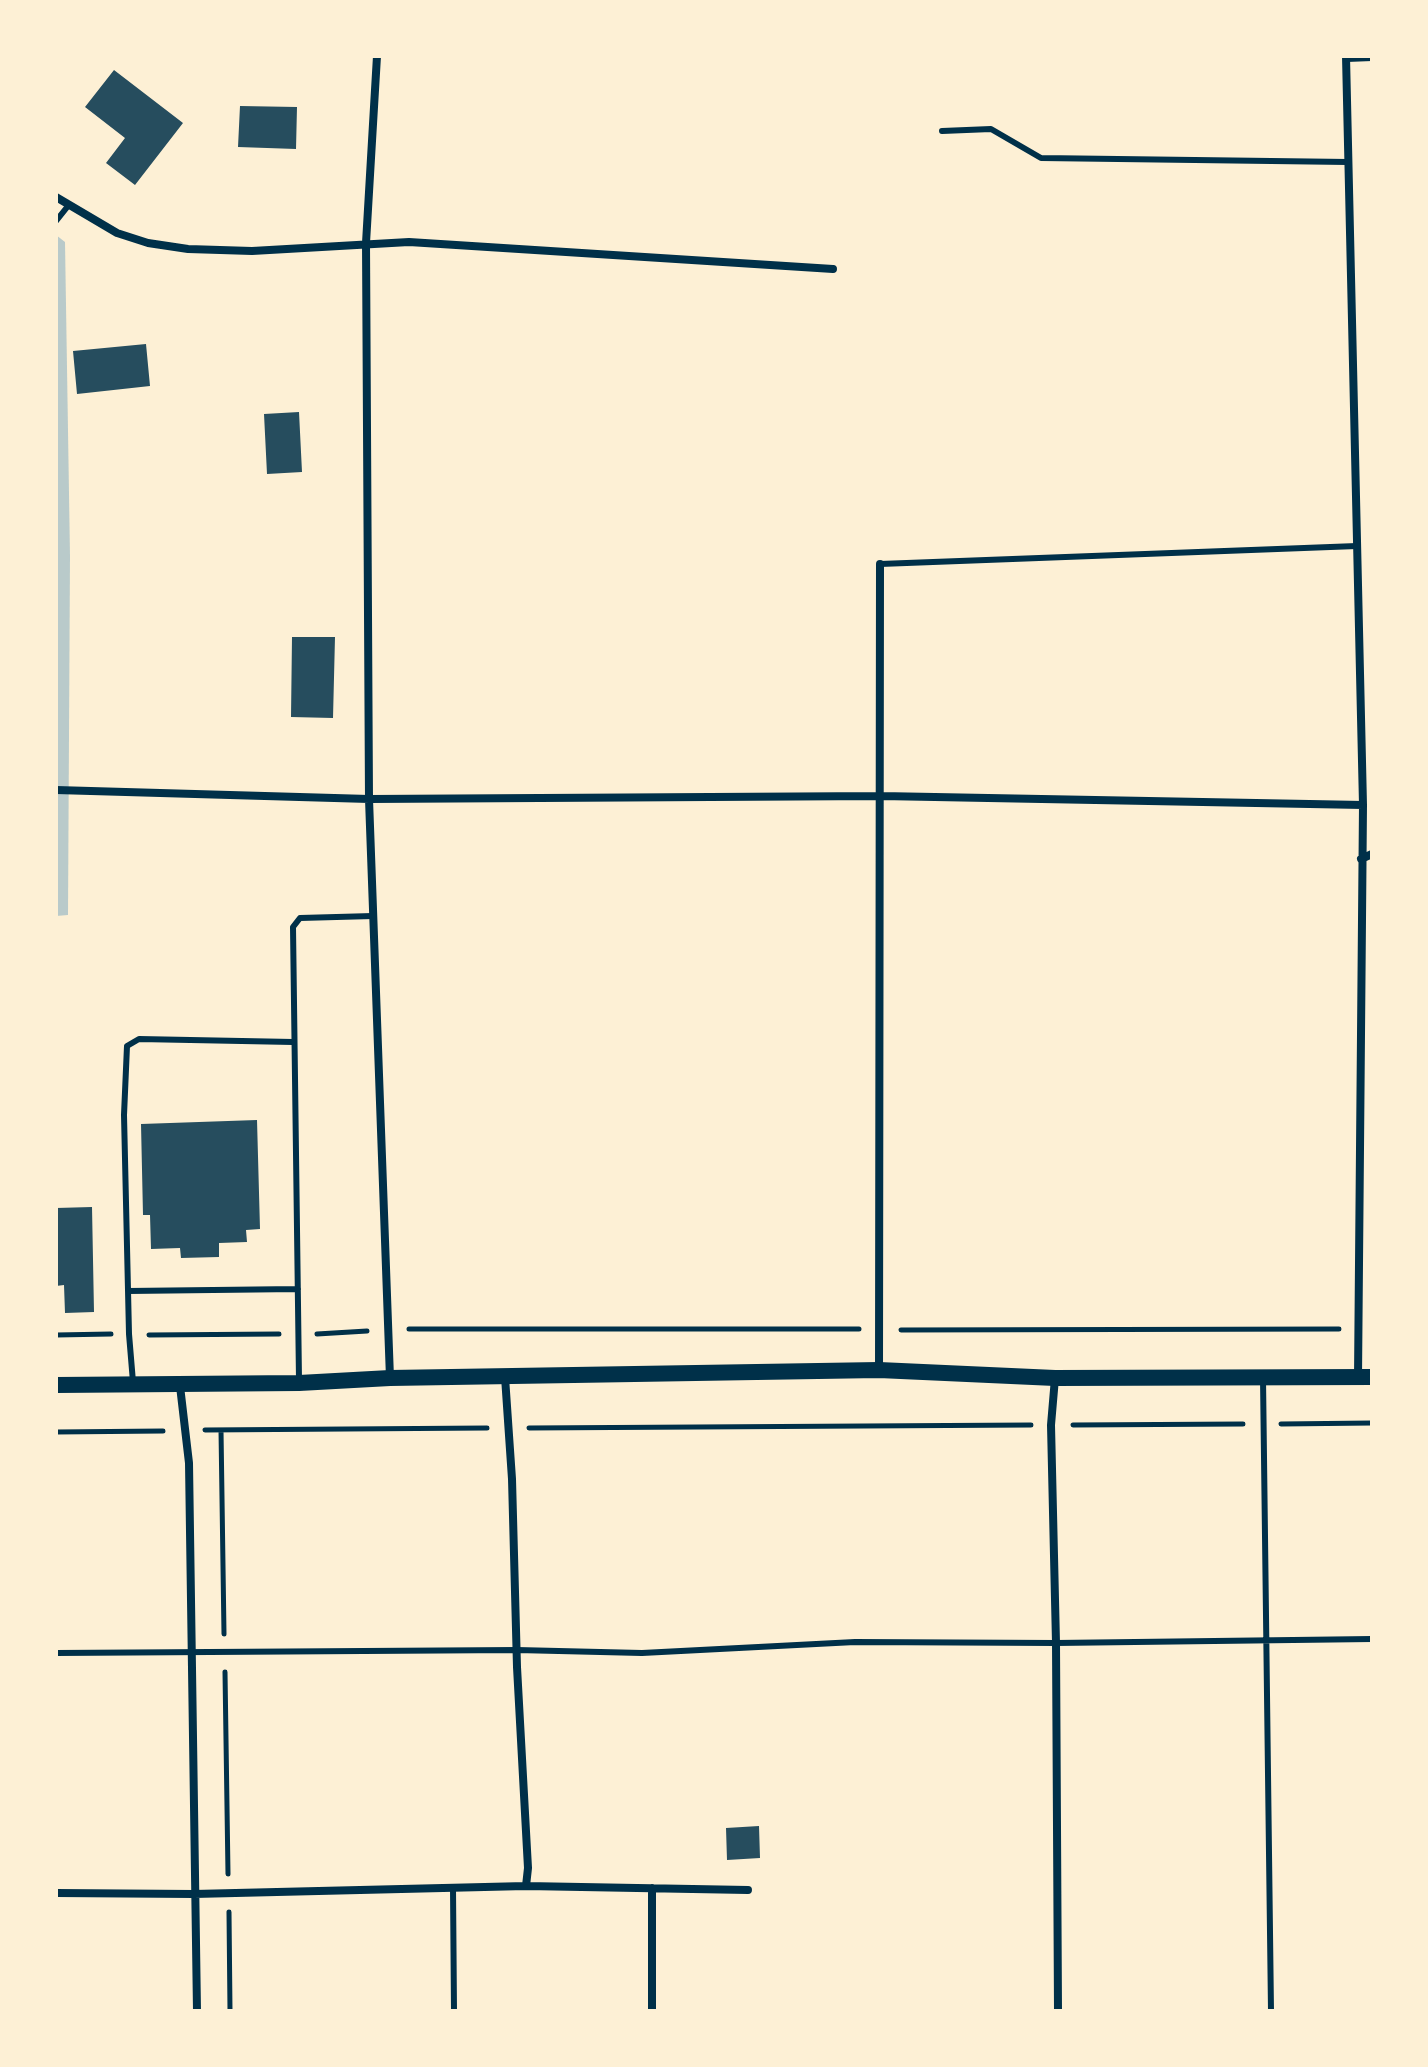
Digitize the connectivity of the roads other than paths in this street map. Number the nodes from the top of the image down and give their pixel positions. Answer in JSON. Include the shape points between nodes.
{"nodes":[{"id":1,"x":377,"y":56,"type":"edge"},
{"id":2,"x":1346,"y":58,"type":"edge"},
{"id":3,"x":1372,"y":58,"type":"edge"},
{"id":4,"x":942,"y":131,"type":"dead end"},
{"id":5,"x":1348,"y":162,"type":"junction"},
{"id":6,"x":56,"y":197,"type":"edge"},
{"id":7,"x":68,"y":206,"type":"junction"},
{"id":8,"x":56,"y":221,"type":"edge"},
{"id":9,"x":366,"y":243,"type":"junction"},
{"id":10,"x":833,"y":269,"type":"dead end"},
{"id":11,"x":1357,"y":546,"type":"junction"},
{"id":12,"x":880,"y":564,"type":"joint"},
{"id":13,"x":56,"y":790,"type":"edge"},
{"id":14,"x":881,"y":796,"type":"junction"},
{"id":15,"x":369,"y":799,"type":"junction"},
{"id":16,"x":1363,"y":805,"type":"junction"},
{"id":17,"x":1372,"y":854,"type":"edge"},
{"id":18,"x":1361,"y":859,"type":"junction"},
{"id":19,"x":373,"y":916,"type":"junction"},
{"id":20,"x":293,"y":1042,"type":"junction"},
{"id":21,"x":298,"y":1289,"type":"junction"},
{"id":22,"x":128,"y":1291,"type":"junction"},
{"id":23,"x":879,"y":1370,"type":"junction"},
{"id":24,"x":505,"y":1377,"type":"junction"},
{"id":25,"x":1365,"y":1377,"type":"edge"},
{"id":26,"x":390,"y":1378,"type":"junction"},
{"id":27,"x":1055,"y":1378,"type":"junction"},
{"id":28,"x":1263,"y":1378,"type":"junction"},
{"id":29,"x":299,"y":1383,"type":"junction"},
{"id":30,"x":133,"y":1384,"type":"junction"},
{"id":31,"x":56,"y":1385,"type":"edge"},
{"id":32,"x":180,"y":1386,"type":"junction"},
{"id":33,"x":1372,"y":1639,"type":"edge"},
{"id":34,"x":1266,"y":1641,"type":"junction"},
{"id":35,"x":1056,"y":1643,"type":"junction"},
{"id":36,"x":517,"y":1650,"type":"junction"},
{"id":37,"x":191,"y":1652,"type":"junction"},
{"id":38,"x":56,"y":1653,"type":"edge"},
{"id":39,"x":526,"y":1886,"type":"junction"},
{"id":40,"x":453,"y":1888,"type":"junction"},
{"id":41,"x":652,"y":1888,"type":"junction"},
{"id":42,"x":748,"y":1890,"type":"dead end"},
{"id":43,"x":56,"y":1893,"type":"edge"},
{"id":44,"x":194,"y":1894,"type":"junction"},
{"id":45,"x":197,"y":2011,"type":"edge"},
{"id":46,"x":454,"y":2011,"type":"edge"},
{"id":47,"x":652,"y":2011,"type":"edge"},
{"id":48,"x":1058,"y":2011,"type":"edge"},
{"id":49,"x":1271,"y":2011,"type":"edge"}],
"edges":[{"from":1,"to":9,"type":"street"},
{"from":2,"to":3,"type":"lane"},
{"from":2,"to":5,"type":"street"},
{"from":4,"to":5,"type":"lane","via":[[991,129],[1041,158]]},
{"from":5,"to":11,"type":"street"},
{"from":6,"to":7,"type":"street"},
{"from":7,"to":8,"type":"lane"},
{"from":7,"to":9,"type":"street","via":[[117,233],[188,249],[252,251]]},
{"from":9,"to":10,"type":"street"},
{"from":9,"to":15,"type":"street"},
{"from":11,"to":12,"type":"lane"},
{"from":11,"to":16,"type":"street"},
{"from":12,"to":14,"type":"street"},
{"from":13,"to":15,"type":"street"},
{"from":14,"to":15,"type":"street"},
{"from":14,"to":16,"type":"street"},
{"from":14,"to":23,"type":"street"},
{"from":15,"to":19,"type":"street"},
{"from":16,"to":18,"type":"street"},
{"from":17,"to":18,"type":"street"},
{"from":18,"to":25,"type":"street","via":[[1358,1329]]},
{"from":19,"to":20,"type":"lane","via":[[295,921]]},
{"from":19,"to":26,"type":"street"},
{"from":20,"to":21,"type":"lane"},
{"from":20,"to":22,"type":"lane","via":[[139,1039],[127,1046]]},
{"from":21,"to":22,"type":"lane"},
{"from":21,"to":29,"type":"lane"},
{"from":22,"to":30,"type":"lane"},
{"from":23,"to":24,"type":"main road"},
{"from":23,"to":27,"type":"main road"},
{"from":24,"to":26,"type":"main road"},
{"from":24,"to":36,"type":"street"},
{"from":25,"to":28,"type":"main road"},
{"from":26,"to":29,"type":"main road"},
{"from":27,"to":28,"type":"main road"},
{"from":27,"to":35,"type":"street","via":[[1051,1425]]},
{"from":28,"to":34,"type":"lane"},
{"from":29,"to":32,"type":"main road"},
{"from":30,"to":31,"type":"main road"},
{"from":30,"to":32,"type":"main road"},
{"from":32,"to":37,"type":"street","via":[[189,1463]]},
{"from":33,"to":34,"type":"lane"},
{"from":34,"to":35,"type":"lane"},
{"from":34,"to":49,"type":"lane"},
{"from":35,"to":36,"type":"lane","via":[[855,1642],[642,1653]]},
{"from":35,"to":48,"type":"street"},
{"from":36,"to":37,"type":"lane"},
{"from":36,"to":39,"type":"street"},
{"from":37,"to":38,"type":"lane"},
{"from":37,"to":44,"type":"street"},
{"from":39,"to":40,"type":"street"},
{"from":39,"to":41,"type":"street"},
{"from":40,"to":44,"type":"street"},
{"from":40,"to":46,"type":"lane"},
{"from":41,"to":42,"type":"street"},
{"from":41,"to":47,"type":"street"},
{"from":43,"to":44,"type":"street"},
{"from":44,"to":45,"type":"street"}]}
